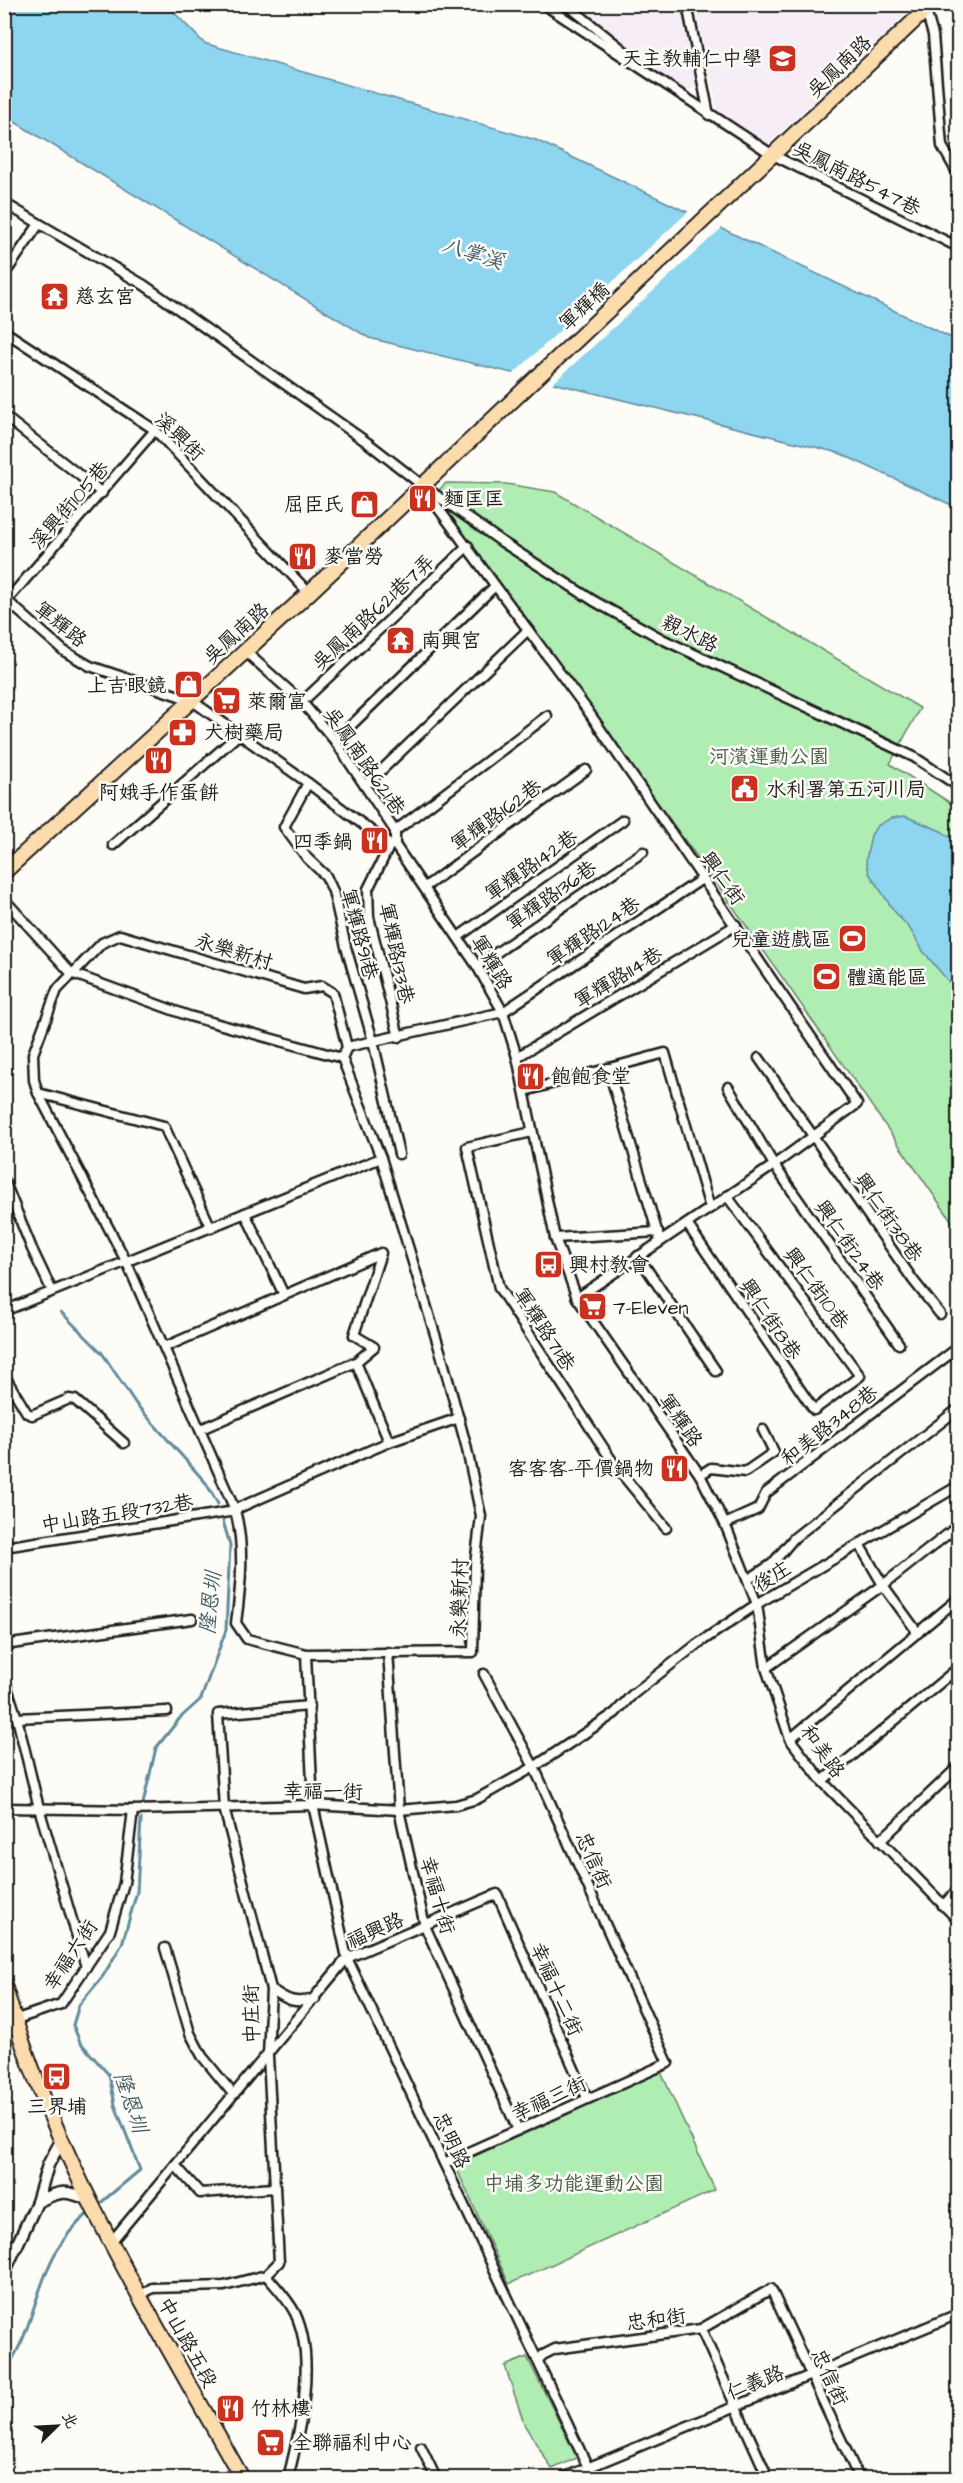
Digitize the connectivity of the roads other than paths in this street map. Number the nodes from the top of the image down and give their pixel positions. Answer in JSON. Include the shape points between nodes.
{"nodes":[{"id":1,"x":543,"y":4,"type":"edge"},
{"id":2,"x":566,"y":4,"type":"edge"},
{"id":3,"x":687,"y":4,"type":"edge"},
{"id":4,"x":929,"y":8,"type":"edge"},
{"id":5,"x":675,"y":91,"type":"junction"},
{"id":6,"x":709,"y":115,"type":"junction"},
{"id":7,"x":773,"y":155,"type":"junction"},
{"id":8,"x":958,"y":174,"type":"edge"},
{"id":9,"x":4,"y":203,"type":"edge"},
{"id":10,"x":39,"y":224,"type":"junction"},
{"id":11,"x":958,"y":247,"type":"edge"},
{"id":12,"x":4,"y":275,"type":"edge"},
{"id":13,"x":4,"y":331,"type":"edge"},
{"id":14,"x":4,"y":416,"type":"edge"},
{"id":15,"x":155,"y":430,"type":"junction"},
{"id":16,"x":422,"y":485,"type":"junction"},
{"id":17,"x":102,"y":493,"type":"junction"},
{"id":18,"x":468,"y":546,"type":"junction"},
{"id":19,"x":495,"y":586,"type":"junction"},
{"id":20,"x":309,"y":593,"type":"junction"},
{"id":21,"x":5,"y":601,"type":"edge"},
{"id":22,"x":528,"y":630,"type":"junction"},
{"id":23,"x":246,"y":652,"type":"junction"},
{"id":24,"x":191,"y":700,"type":"junction"},
{"id":25,"x":302,"y":702,"type":"junction"},
{"id":26,"x":547,"y":716,"type":"dead end"},
{"id":27,"x":238,"y":735,"type":"junction"},
{"id":28,"x":335,"y":741,"type":"junction"},
{"id":29,"x":586,"y":770,"type":"dead end"},
{"id":30,"x":308,"y":783,"type":"junction"},
{"id":31,"x":365,"y":786,"type":"junction"},
{"id":32,"x":958,"y":786,"type":"edge"},
{"id":33,"x":623,"y":820,"type":"dead end"},
{"id":34,"x":395,"y":831,"type":"junction"},
{"id":35,"x":113,"y":845,"type":"dead end"},
{"id":36,"x":393,"y":845,"type":"junction"},
{"id":37,"x":643,"y":852,"type":"dead end"},
{"id":38,"x":4,"y":872,"type":"edge"},
{"id":39,"x":702,"y":879,"type":"junction"},
{"id":40,"x":425,"y":887,"type":"junction"},
{"id":41,"x":4,"y":899,"type":"edge"},
{"id":42,"x":736,"y":926,"type":"junction"},
{"id":43,"x":458,"y":938,"type":"junction"},
{"id":44,"x":477,"y":966,"type":"junction"},
{"id":45,"x":72,"y":973,"type":"junction"},
{"id":46,"x":503,"y":1012,"type":"junction"},
{"id":47,"x":399,"y":1037,"type":"junction"},
{"id":48,"x":373,"y":1041,"type":"junction"},
{"id":49,"x":347,"y":1047,"type":"junction"},
{"id":50,"x":517,"y":1057,"type":"junction"},
{"id":51,"x":342,"y":1058,"type":"junction"},
{"id":52,"x":759,"y":1058,"type":"dead end"},
{"id":53,"x":608,"y":1068,"type":"junction"},
{"id":54,"x":728,"y":1087,"type":"dead end"},
{"id":55,"x":525,"y":1091,"type":"junction"},
{"id":56,"x":38,"y":1093,"type":"junction"},
{"id":57,"x":532,"y":1132,"type":"junction"},
{"id":58,"x":813,"y":1137,"type":"junction"},
{"id":59,"x":399,"y":1154,"type":"dead end"},
{"id":60,"x":381,"y":1158,"type":"junction"},
{"id":61,"x":774,"y":1165,"type":"junction"},
{"id":62,"x":4,"y":1180,"type":"edge"},
{"id":63,"x":728,"y":1196,"type":"junction"},
{"id":64,"x":710,"y":1208,"type":"junction"},
{"id":65,"x":245,"y":1214,"type":"junction"},
{"id":66,"x":687,"y":1224,"type":"junction"},
{"id":67,"x":211,"y":1228,"type":"junction"},
{"id":68,"x":659,"y":1236,"type":"junction"},
{"id":69,"x":555,"y":1238,"type":"junction"},
{"id":70,"x":638,"y":1256,"type":"junction"},
{"id":71,"x":127,"y":1263,"type":"junction"},
{"id":72,"x":52,"y":1291,"type":"junction"},
{"id":73,"x":284,"y":1295,"type":"junction"},
{"id":74,"x":577,"y":1298,"type":"junction"},
{"id":75,"x":4,"y":1311,"type":"edge"},
{"id":76,"x":940,"y":1314,"type":"dead end"},
{"id":77,"x":899,"y":1344,"type":"dead end"},
{"id":78,"x":165,"y":1347,"type":"junction"},
{"id":79,"x":955,"y":1350,"type":"dead end"},
{"id":80,"x":356,"y":1362,"type":"junction"},
{"id":81,"x":716,"y":1371,"type":"dead end"},
{"id":82,"x":4,"y":1375,"type":"edge"},
{"id":83,"x":836,"y":1395,"type":"joint"},
{"id":84,"x":958,"y":1409,"type":"edge"},
{"id":85,"x":459,"y":1418,"type":"junction"},
{"id":86,"x":201,"y":1429,"type":"junction"},
{"id":87,"x":763,"y":1430,"type":"dead end"},
{"id":88,"x":389,"y":1442,"type":"junction"},
{"id":89,"x":124,"y":1443,"type":"dead end"},
{"id":90,"x":700,"y":1474,"type":"junction"},
{"id":91,"x":958,"y":1486,"type":"edge"},
{"id":92,"x":234,"y":1510,"type":"junction"},
{"id":93,"x":725,"y":1524,"type":"junction"},
{"id":94,"x":958,"y":1526,"type":"edge"},
{"id":95,"x":666,"y":1528,"type":"dead end"},
{"id":96,"x":859,"y":1544,"type":"junction"},
{"id":97,"x":4,"y":1547,"type":"edge"},
{"id":98,"x":749,"y":1579,"type":"junction"},
{"id":99,"x":883,"y":1585,"type":"junction"},
{"id":100,"x":958,"y":1599,"type":"edge"},
{"id":101,"x":757,"y":1604,"type":"junction"},
{"id":102,"x":192,"y":1619,"type":"dead end"},
{"id":103,"x":918,"y":1633,"type":"junction"},
{"id":104,"x":4,"y":1644,"type":"edge"},
{"id":105,"x":388,"y":1652,"type":"junction"},
{"id":106,"x":306,"y":1654,"type":"junction"},
{"id":107,"x":766,"y":1668,"type":"junction"},
{"id":108,"x":958,"y":1668,"type":"edge"},
{"id":109,"x":484,"y":1674,"type":"dead end"},
{"id":110,"x":4,"y":1678,"type":"edge"},
{"id":111,"x":309,"y":1706,"type":"junction"},
{"id":112,"x":167,"y":1711,"type":"dead end"},
{"id":113,"x":615,"y":1713,"type":"joint"},
{"id":114,"x":17,"y":1718,"type":"junction"},
{"id":115,"x":790,"y":1739,"type":"junction"},
{"id":116,"x":534,"y":1767,"type":"junction"},
{"id":117,"x":958,"y":1767,"type":"edge"},
{"id":118,"x":822,"y":1781,"type":"junction"},
{"id":119,"x":313,"y":1806,"type":"junction"},
{"id":120,"x":4,"y":1808,"type":"edge"},
{"id":121,"x":39,"y":1808,"type":"junction"},
{"id":122,"x":224,"y":1808,"type":"junction"},
{"id":123,"x":133,"y":1810,"type":"junction"},
{"id":124,"x":399,"y":1810,"type":"junction"},
{"id":125,"x":880,"y":1841,"type":"junction"},
{"id":126,"x":958,"y":1889,"type":"edge"},
{"id":127,"x":497,"y":1894,"type":"joint"},
{"id":128,"x":943,"y":1906,"type":"junction"},
{"id":129,"x":958,"y":1920,"type":"edge"},
{"id":130,"x":425,"y":1926,"type":"junction"},
{"id":131,"x":165,"y":1948,"type":"dead end"},
{"id":132,"x":347,"y":1958,"type":"junction"},
{"id":133,"x":86,"y":1967,"type":"junction"},
{"id":134,"x":4,"y":1985,"type":"edge"},
{"id":135,"x":271,"y":1989,"type":"junction"},
{"id":136,"x":315,"y":1999,"type":"junction"},
{"id":137,"x":14,"y":2020,"type":"junction"},
{"id":138,"x":268,"y":2056,"type":"junction"},
{"id":139,"x":668,"y":2063,"type":"joint"},
{"id":140,"x":233,"y":2094,"type":"junction"},
{"id":141,"x":587,"y":2098,"type":"junction"},
{"id":142,"x":518,"y":2130,"type":"junction"},
{"id":143,"x":61,"y":2141,"type":"junction"},
{"id":144,"x":444,"y":2163,"type":"junction"},
{"id":145,"x":175,"y":2165,"type":"junction"},
{"id":146,"x":275,"y":2188,"type":"junction"},
{"id":147,"x":37,"y":2202,"type":"junction"},
{"id":148,"x":90,"y":2202,"type":"junction"},
{"id":149,"x":111,"y":2242,"type":"junction"},
{"id":150,"x":4,"y":2273,"type":"edge"},
{"id":151,"x":266,"y":2275,"type":"junction"},
{"id":152,"x":771,"y":2289,"type":"joint"},
{"id":153,"x":140,"y":2295,"type":"junction"},
{"id":154,"x":958,"y":2314,"type":"edge"},
{"id":155,"x":701,"y":2329,"type":"junction"},
{"id":156,"x":538,"y":2360,"type":"junction"},
{"id":157,"x":811,"y":2377,"type":"junction"},
{"id":158,"x":735,"y":2408,"type":"junction"},
{"id":159,"x":421,"y":2447,"type":"dead end"},
{"id":160,"x":589,"y":2467,"type":"junction"},
{"id":161,"x":242,"y":2478,"type":"edge"},
{"id":162,"x":288,"y":2478,"type":"edge"},
{"id":163,"x":436,"y":2478,"type":"edge"},
{"id":164,"x":563,"y":2478,"type":"edge"},
{"id":165,"x":593,"y":2478,"type":"edge"},
{"id":166,"x":768,"y":2478,"type":"edge"},
{"id":167,"x":859,"y":2478,"type":"edge"}],
"edges":[{"from":1,"to":5,"type":"street"},
{"from":2,"to":5,"type":"street"},
{"from":3,"to":6,"type":"street"},
{"from":4,"to":7,"type":"main road","name":"吳鳳南路"},
{"from":4,"to":8,"type":"street","via":[[942,146]]},
{"from":5,"to":6,"type":"street","name":"吳鳳南路547巷"},
{"from":6,"to":7,"type":"street","name":"吳鳳南路547巷"},
{"from":7,"to":11,"type":"street","name":"吳鳳南路547巷"},
{"from":7,"to":16,"type":"main road","name":"軍輝橋"},
{"from":9,"to":10,"type":"street"},
{"from":10,"to":12,"type":"street"},
{"from":10,"to":16,"type":"street","via":[[144,285]]},
{"from":13,"to":15,"type":"street","name":"溪興街"},
{"from":14,"to":17,"type":"street"},
{"from":15,"to":17,"type":"street","name":"溪興街105巷"},
{"from":15,"to":20,"type":"street","name":"溪興街"},
{"from":16,"to":18,"type":"street","name":"興仁街"},
{"from":16,"to":20,"type":"main road","name":"吳鳳南路"},
{"from":16,"to":32,"type":"street","name":"親水路","via":[[594,601],[652,633],[914,757]]},
{"from":17,"to":21,"type":"street","name":"溪興街105巷"},
{"from":18,"to":19,"type":"street","name":"興仁街"},
{"from":18,"to":25,"type":"street","name":"吳鳳南路621巷7弄"},
{"from":19,"to":22,"type":"street","name":"興仁街"},
{"from":19,"to":28,"type":"street"},
{"from":20,"to":23,"type":"main road","name":"吳鳳南路"},
{"from":21,"to":24,"type":"street","name":"軍輝路","via":[[64,651],[90,666]]},
{"from":22,"to":31,"type":"street"},
{"from":22,"to":39,"type":"street","name":"興仁街"},
{"from":23,"to":24,"type":"main road","name":"吳鳳南路"},
{"from":23,"to":25,"type":"street","name":"吳鳳南路621巷"},
{"from":24,"to":27,"type":"street","name":"軍輝路"},
{"from":24,"to":38,"type":"main road","name":"吳鳳南路"},
{"from":25,"to":28,"type":"street","name":"吳鳳南路621巷"},
{"from":26,"to":34,"type":"street"},
{"from":27,"to":30,"type":"street","name":"軍輝路"},
{"from":27,"to":35,"type":"street"},
{"from":28,"to":31,"type":"street","name":"吳鳳南路621巷"},
{"from":29,"to":40,"type":"street","name":"軍輝路162巷"},
{"from":30,"to":36,"type":"street","name":"軍輝路"},
{"from":30,"to":48,"type":"street","name":"軍輝路91巷","via":[[284,827],[326,876],[333,891]]},
{"from":31,"to":34,"type":"street","name":"吳鳳南路621巷"},
{"from":33,"to":43,"type":"street","name":"軍輝路142巷"},
{"from":34,"to":36,"type":"street","name":"吳鳳南路621巷"},
{"from":36,"to":40,"type":"street","name":"軍輝路"},
{"from":36,"to":47,"type":"street","name":"軍輝路133巷","via":[[368,890],[369,917]]},
{"from":37,"to":44,"type":"street","name":"軍輝路136巷"},
{"from":39,"to":42,"type":"street","name":"興仁街"},
{"from":39,"to":46,"type":"street","name":"軍輝路124巷"},
{"from":40,"to":43,"type":"street","name":"軍輝路"},
{"from":41,"to":45,"type":"street"},
{"from":42,"to":50,"type":"street","name":"軍輝路114巷"},
{"from":42,"to":58,"type":"street","name":"興仁街","via":[[857,1104]]},
{"from":43,"to":44,"type":"street","name":"軍輝路"},
{"from":44,"to":46,"type":"street","name":"軍輝路"},
{"from":45,"to":49,"type":"street","name":"永樂新村","via":[[102,944],[120,935],[304,989],[322,986],[333,993]]},
{"from":45,"to":51,"type":"street","via":[[189,1017]]},
{"from":45,"to":56,"type":"street","name":"永樂新村","via":[[57,990],[33,1054]]},
{"from":46,"to":47,"type":"street"},
{"from":46,"to":50,"type":"street","name":"軍輝路"},
{"from":47,"to":48,"type":"street"},
{"from":48,"to":49,"type":"street"},
{"from":48,"to":59,"type":"street","name":"軍輝路91巷"},
{"from":49,"to":51,"type":"street"},
{"from":50,"to":55,"type":"street","name":"軍輝路"},
{"from":51,"to":60,"type":"street","name":"永樂新村"},
{"from":52,"to":58,"type":"street","name":"興仁街38巷"},
{"from":53,"to":55,"type":"street"},
{"from":53,"to":64,"type":"street","via":[[665,1053]]},
{"from":53,"to":68,"type":"street"},
{"from":54,"to":61,"type":"street","name":"興仁街24巷"},
{"from":55,"to":57,"type":"street","name":"軍輝路"},
{"from":56,"to":67,"type":"street","via":[[164,1126]]},
{"from":56,"to":71,"type":"street","name":"永樂新村"},
{"from":57,"to":69,"type":"street","name":"軍輝路"},
{"from":57,"to":95,"type":"street","name":"軍輝路71巷","via":[[467,1147],[499,1288],[616,1467]]},
{"from":58,"to":61,"type":"street","name":"興仁街"},
{"from":58,"to":76,"type":"street","name":"興仁街38巷"},
{"from":60,"to":65,"type":"street"},
{"from":60,"to":85,"type":"street","name":"永樂新村"},
{"from":61,"to":63,"type":"street","name":"興仁街"},
{"from":61,"to":77,"type":"street","name":"興仁街24巷"},
{"from":62,"to":72,"type":"street"},
{"from":63,"to":64,"type":"street","name":"興仁街"},
{"from":63,"to":83,"type":"street","name":"興仁街10巷","via":[[861,1376]]},
{"from":64,"to":66,"type":"street","name":"興仁街"},
{"from":65,"to":67,"type":"street"},
{"from":65,"to":73,"type":"street"},
{"from":66,"to":68,"type":"street","name":"興仁街"},
{"from":66,"to":83,"type":"street","name":"興仁街8巷","via":[[814,1410]]},
{"from":67,"to":71,"type":"street"},
{"from":68,"to":69,"type":"street"},
{"from":68,"to":70,"type":"street","name":"興仁街"},
{"from":69,"to":74,"type":"street","name":"軍輝路"},
{"from":70,"to":74,"type":"street","name":"興仁街"},
{"from":70,"to":81,"type":"street"},
{"from":71,"to":72,"type":"street"},
{"from":71,"to":78,"type":"street","name":"永樂新村"},
{"from":72,"to":75,"type":"street"},
{"from":73,"to":78,"type":"street"},
{"from":73,"to":80,"type":"street","via":[[381,1253],[354,1335],[374,1347]]},
{"from":74,"to":90,"type":"street","name":"軍輝路"},
{"from":78,"to":86,"type":"street","name":"永樂新村"},
{"from":79,"to":93,"type":"street","name":"和美路348巷","via":[[766,1493],[758,1509]]},
{"from":80,"to":86,"type":"street"},
{"from":80,"to":88,"type":"street"},
{"from":82,"to":89,"type":"street","via":[[27,1413],[32,1415],[75,1400]]},
{"from":84,"to":98,"type":"street","via":[[794,1538],[772,1564]]},
{"from":85,"to":88,"type":"street"},
{"from":85,"to":105,"type":"street","name":"永樂新村","via":[[482,1516],[475,1565],[473,1652]]},
{"from":86,"to":92,"type":"street","name":"永樂新村"},
{"from":87,"to":90,"type":"street","via":[[774,1452],[745,1472],[711,1468]]},
{"from":88,"to":92,"type":"street"},
{"from":90,"to":93,"type":"street","name":"軍輝路"},
{"from":91,"to":96,"type":"street","name":"後庄"},
{"from":92,"to":97,"type":"street","name":"中山路五段732巷"},
{"from":92,"to":106,"type":"street","name":"永樂新村","via":[[240,1528],[241,1587],[236,1623],[247,1639]]},
{"from":93,"to":98,"type":"street","name":"和美路"},
{"from":94,"to":99,"type":"street"},
{"from":96,"to":99,"type":"street"},
{"from":96,"to":101,"type":"street","name":"後庄"},
{"from":98,"to":101,"type":"street","name":"和美路"},
{"from":99,"to":103,"type":"street"},
{"from":99,"to":107,"type":"street"},
{"from":100,"to":103,"type":"street"},
{"from":101,"to":107,"type":"street","name":"和美路"},
{"from":101,"to":113,"type":"street","name":"後庄","via":[[696,1645]]},
{"from":102,"to":104,"type":"street"},
{"from":103,"to":115,"type":"street"},
{"from":105,"to":106,"type":"street","name":"永樂新村"},
{"from":105,"to":124,"type":"street","name":"幸福十街"},
{"from":106,"to":111,"type":"street"},
{"from":107,"to":115,"type":"street","name":"和美路"},
{"from":108,"to":118,"type":"street"},
{"from":109,"to":116,"type":"street","name":"忠信街"},
{"from":110,"to":114,"type":"street"},
{"from":111,"to":119,"type":"street"},
{"from":111,"to":122,"type":"street","name":"中庄街","via":[[218,1714]]},
{"from":112,"to":114,"type":"street"},
{"from":113,"to":116,"type":"street","name":"幸福一街"},
{"from":114,"to":121,"type":"street"},
{"from":115,"to":118,"type":"street","name":"和美路"},
{"from":116,"to":124,"type":"street","name":"幸福一街","via":[[477,1799],[456,1805]]},
{"from":116,"to":139,"type":"street","name":"忠信街"},
{"from":117,"to":125,"type":"street"},
{"from":118,"to":125,"type":"street","name":"和美路"},
{"from":119,"to":122,"type":"street","name":"幸福一街"},
{"from":119,"to":124,"type":"street","name":"幸福一街"},
{"from":119,"to":132,"type":"street","name":"忠明路"},
{"from":120,"to":121,"type":"street","name":"幸福一街"},
{"from":121,"to":123,"type":"street","name":"幸福一街"},
{"from":121,"to":133,"type":"street"},
{"from":122,"to":123,"type":"street","name":"幸福一街"},
{"from":122,"to":135,"type":"street","name":"中庄街"},
{"from":123,"to":133,"type":"street","name":"幸福六街","via":[[124,1883],[110,1931]]},
{"from":124,"to":130,"type":"street","name":"幸福十街"},
{"from":125,"to":128,"type":"street","name":"和美路"},
{"from":126,"to":128,"type":"street"},
{"from":127,"to":130,"type":"street","name":"福興路"},
{"from":127,"to":141,"type":"street","name":"幸福十二街"},
{"from":128,"to":129,"type":"street","name":"和美路"},
{"from":130,"to":132,"type":"street","name":"福興路"},
{"from":130,"to":142,"type":"street","name":"幸福十街"},
{"from":131,"to":140,"type":"street","via":[[190,2033],[202,2056]]},
{"from":132,"to":136,"type":"street","name":"福興路"},
{"from":132,"to":144,"type":"street","name":"忠明路"},
{"from":133,"to":137,"type":"street","name":"幸福六街","via":[[61,2004]]},
{"from":134,"to":137,"type":"main road"},
{"from":135,"to":136,"type":"street","via":[[300,2003]]},
{"from":135,"to":138,"type":"street","name":"中庄街"},
{"from":136,"to":138,"type":"street","name":"福興路"},
{"from":137,"to":143,"type":"main road"},
{"from":138,"to":140,"type":"street","name":"福興路"},
{"from":138,"to":146,"type":"street","name":"中庄街"},
{"from":139,"to":141,"type":"street","name":"幸福三街"},
{"from":140,"to":145,"type":"street","name":"福興路"},
{"from":141,"to":142,"type":"street","name":"幸福三街"},
{"from":142,"to":144,"type":"street","name":"幸福三街"},
{"from":143,"to":147,"type":"street","via":[[48,2165]]},
{"from":143,"to":148,"type":"main road"},
{"from":144,"to":156,"type":"street","name":"忠明路"},
{"from":145,"to":146,"type":"street","via":[[200,2193]]},
{"from":145,"to":149,"type":"street","name":"福興路"},
{"from":146,"to":151,"type":"street","name":"中庄街","via":[[279,2262]]},
{"from":147,"to":148,"type":"street","via":[[62,2192],[75,2193]]},
{"from":147,"to":150,"type":"street"},
{"from":148,"to":149,"type":"main road","name":"中山路五段"},
{"from":149,"to":153,"type":"main road","name":"中山路五段"},
{"from":151,"to":153,"type":"street","via":[[224,2286],[152,2288]]},
{"from":151,"to":162,"type":"street","via":[[296,2316],[305,2354],[302,2415]]},
{"from":152,"to":155,"type":"street","name":"忠和街"},
{"from":152,"to":157,"type":"street","name":"忠信街"},
{"from":153,"to":161,"type":"main road","name":"中山路五段"},
{"from":154,"to":157,"type":"street","name":"仁義路"},
{"from":155,"to":156,"type":"street","name":"忠和街","via":[[555,2349]]},
{"from":155,"to":158,"type":"street"},
{"from":156,"to":160,"type":"street","name":"忠明路"},
{"from":157,"to":158,"type":"street","name":"仁義路"},
{"from":157,"to":167,"type":"street","name":"忠信街"},
{"from":158,"to":160,"type":"street","name":"仁義路"},
{"from":158,"to":166,"type":"street"},
{"from":159,"to":163,"type":"street"},
{"from":160,"to":164,"type":"street","name":"仁義路"},
{"from":160,"to":165,"type":"street","name":"忠明路"}]}
